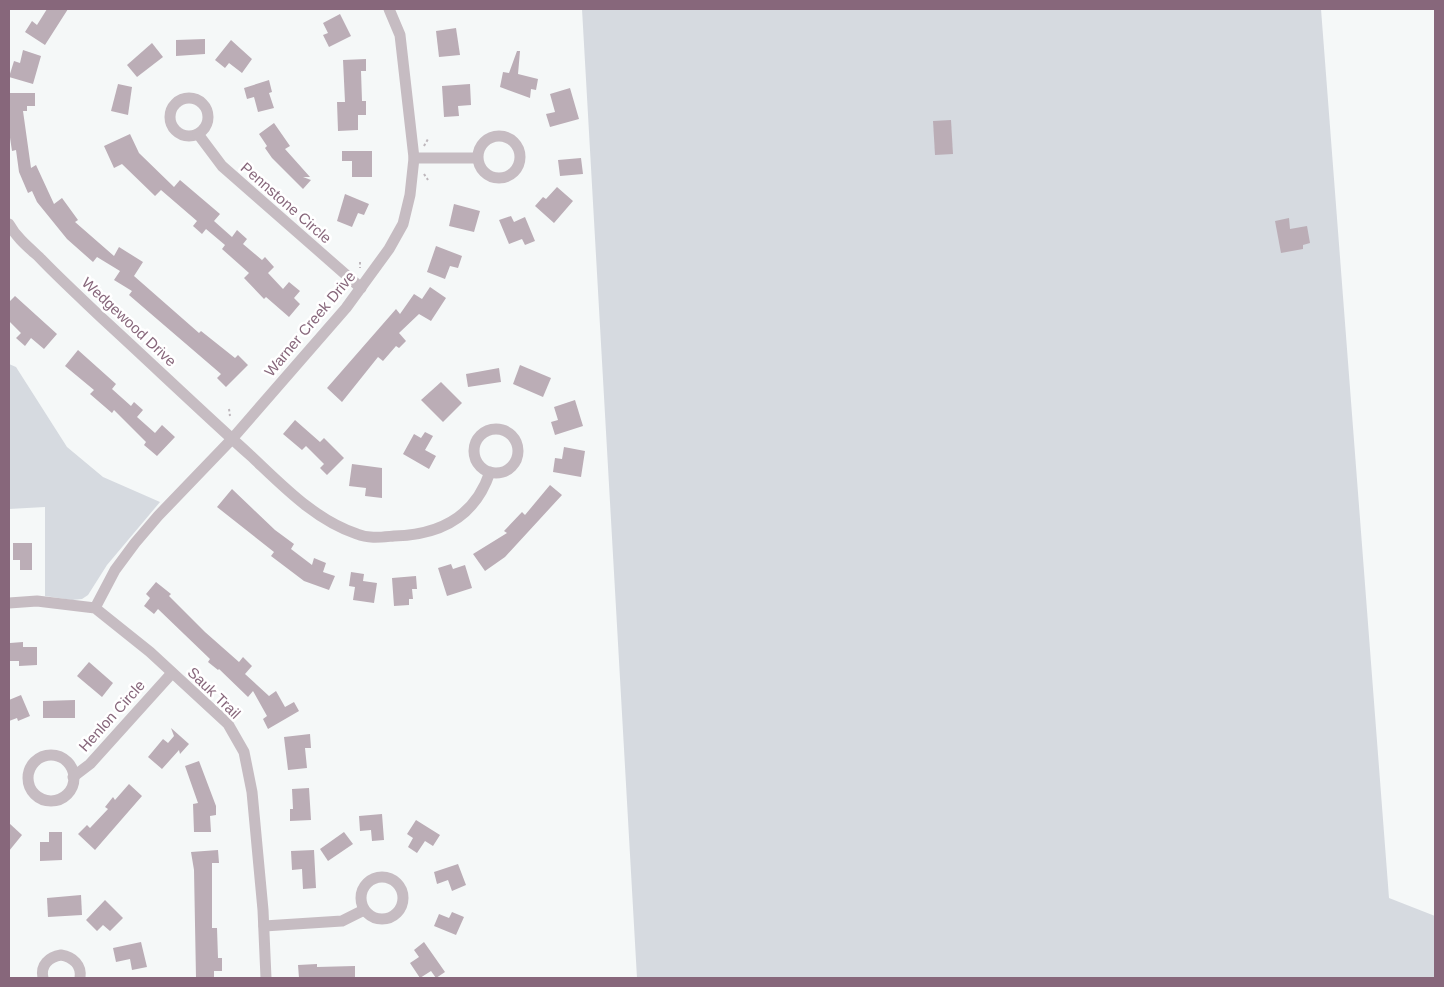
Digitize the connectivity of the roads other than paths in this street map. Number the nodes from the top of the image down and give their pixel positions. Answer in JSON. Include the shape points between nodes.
{"nodes":[{"id":1,"x":389,"y":9,"type":"edge"},
{"id":2,"x":198,"y":134,"type":"dead end"},
{"id":3,"x":414,"y":158,"type":"junction"},
{"id":4,"x":478,"y":158,"type":"dead end"},
{"id":5,"x":9,"y":224,"type":"edge"},
{"id":6,"x":361,"y":288,"type":"junction"},
{"id":7,"x":232,"y":439,"type":"junction"},
{"id":8,"x":490,"y":472,"type":"dead end"},
{"id":9,"x":9,"y":602,"type":"edge"},
{"id":10,"x":95,"y":608,"type":"junction"},
{"id":11,"x":172,"y":673,"type":"junction"},
{"id":12,"x":73,"y":777,"type":"junction"},
{"id":13,"x":364,"y":910,"type":"dead end"},
{"id":14,"x":264,"y":926,"type":"junction"},
{"id":15,"x":43,"y":978,"type":"edge"},
{"id":16,"x":80,"y":978,"type":"edge"},
{"id":17,"x":266,"y":978,"type":"edge"}],
"edges":[{"from":1,"to":3,"type":"street","name":"Warner Creek Drive","via":[[400,35]]},
{"from":2,"to":6,"type":"street","name":"Pennstone Circle","via":[[222,166]]},
{"from":3,"to":4,"type":"street"},
{"from":3,"to":6,"type":"street","name":"Warner Creek Drive","via":[[403,224]]},
{"from":5,"to":7,"type":"street","name":"Wedgewood Drive","via":[[14,233],[53,271]]},
{"from":6,"to":7,"type":"street","name":"Warner Creek Drive"},
{"from":7,"to":8,"type":"street","name":"Wedgewood Drive","via":[[317,514],[368,538],[420,535],[456,519],[474,504]]},
{"from":7,"to":10,"type":"street","name":"Warner Creek Drive","via":[[135,543],[115,570]]},
{"from":9,"to":10,"type":"street","via":[[37,601]]},
{"from":10,"to":11,"type":"street","name":"Sauk Trail"},
{"from":11,"to":12,"type":"street","name":"Henlon Circle","via":[[90,764]]},
{"from":11,"to":14,"type":"street","name":"Sauk Trail","via":[[228,724],[244,752],[252,792]]},
{"from":12,"to":12,"type":"street","name":"Henlon Circle","via":[[68,763],[54,756],[39,758],[30,769],[28,783],[35,795],[48,801],[63,798]]},
{"from":13,"to":14,"type":"street","via":[[342,921]]},
{"from":14,"to":17,"type":"street","name":"Sauk Trail"},
{"from":15,"to":16,"type":"street","via":[[47,960],[61,955],[75,960]]}]}
